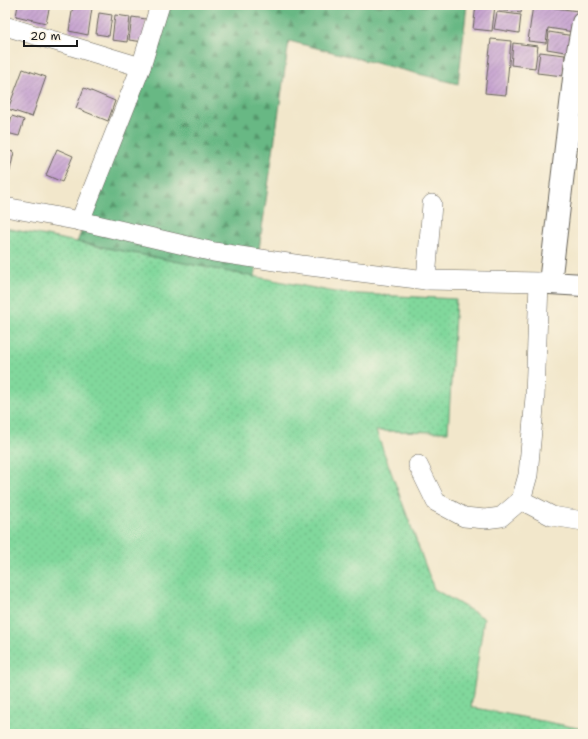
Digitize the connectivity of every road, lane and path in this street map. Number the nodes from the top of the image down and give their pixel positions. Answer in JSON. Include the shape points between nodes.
{"nodes":[{"id":1,"x":160,"y":5,"type":"edge"},
{"id":2,"x":583,"y":23,"type":"edge"},
{"id":3,"x":5,"y":26,"type":"edge"},
{"id":4,"x":141,"y":67,"type":"junction"},
{"id":5,"x":432,"y":204,"type":"dead end"},
{"id":6,"x":5,"y":207,"type":"edge"},
{"id":7,"x":80,"y":221,"type":"junction"},
{"id":8,"x":426,"y":280,"type":"junction"},
{"id":9,"x":544,"y":283,"type":"junction"},
{"id":10,"x":583,"y":285,"type":"edge"},
{"id":11,"x":418,"y":464,"type":"dead end"},
{"id":12,"x":521,"y":500,"type":"junction"},
{"id":13,"x":583,"y":521,"type":"edge"}],
"edges":[{"from":1,"to":4,"type":"street"},
{"from":2,"to":9,"type":"street"},
{"from":3,"to":4,"type":"street"},
{"from":4,"to":7,"type":"street"},
{"from":5,"to":8,"type":"street"},
{"from":6,"to":7,"type":"street"},
{"from":7,"to":8,"type":"street","via":[[214,252]]},
{"from":8,"to":9,"type":"street"},
{"from":9,"to":10,"type":"street"},
{"from":9,"to":12,"type":"street","via":[[528,475]]},
{"from":11,"to":12,"type":"street","via":[[436,502],[464,518],[501,517]]},
{"from":12,"to":13,"type":"street","via":[[552,516]]}]}
